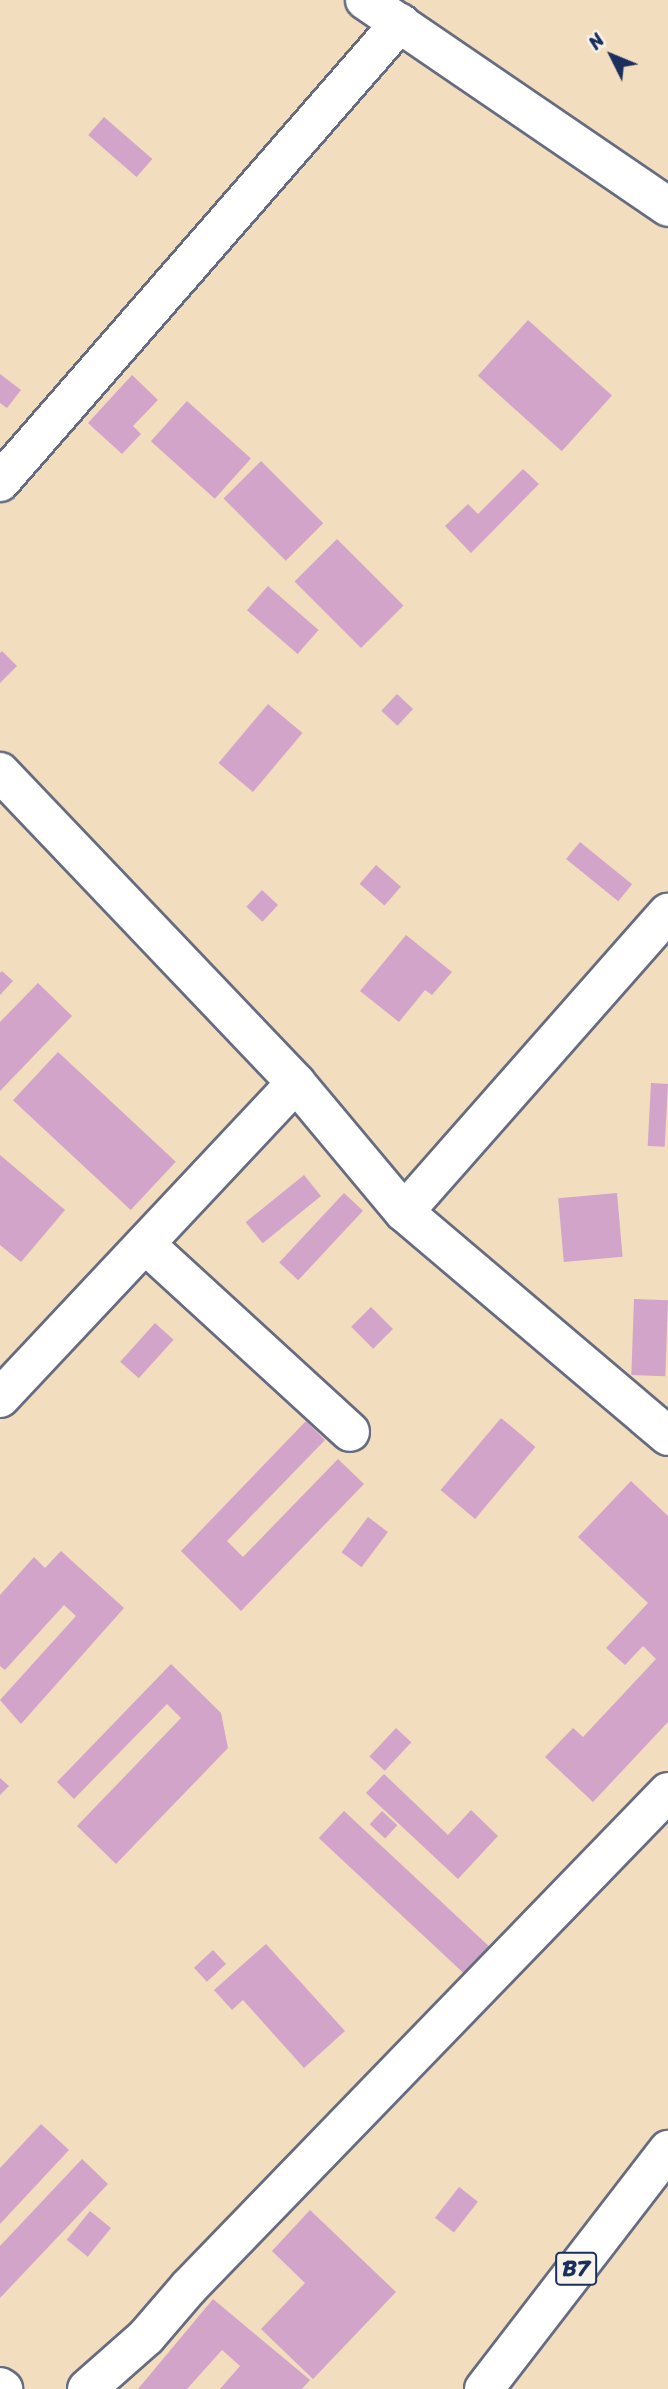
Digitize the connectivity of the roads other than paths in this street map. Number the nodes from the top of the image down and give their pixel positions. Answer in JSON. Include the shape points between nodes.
{"nodes":[{"id":1,"x":365,"y":0,"type":"edge"},
{"id":2,"x":400,"y":23,"type":"junction"},
{"id":3,"x":668,"y":207,"type":"edge"},
{"id":4,"x":0,"y":482,"type":"edge"},
{"id":5,"x":0,"y":772,"type":"edge"},
{"id":6,"x":668,"y":913,"type":"edge"},
{"id":7,"x":296,"y":1083,"type":"junction"},
{"id":8,"x":404,"y":1212,"type":"junction"},
{"id":9,"x":145,"y":1244,"type":"junction"},
{"id":10,"x":0,"y":1398,"type":"edge"},
{"id":11,"x":350,"y":1432,"type":"dead end"},
{"id":12,"x":668,"y":1436,"type":"edge"},
{"id":13,"x":668,"y":1792,"type":"edge"},
{"id":14,"x":668,"y":2150,"type":"edge"},
{"id":15,"x":87,"y":2389,"type":"edge"},
{"id":16,"x":484,"y":2389,"type":"edge"}],
"edges":[{"from":1,"to":2,"type":"main road"},
{"from":2,"to":3,"type":"main road"},
{"from":2,"to":4,"type":"main road"},
{"from":5,"to":7,"type":"main road"},
{"from":6,"to":8,"type":"main road"},
{"from":7,"to":8,"type":"main road"},
{"from":7,"to":9,"type":"main road"},
{"from":8,"to":12,"type":"main road"},
{"from":9,"to":10,"type":"main road"},
{"from":9,"to":11,"type":"main road"},
{"from":13,"to":15,"type":"main road","via":[[189,2287],[146,2337]]},
{"from":14,"to":16,"type":"main road","number":"B7"}]}
